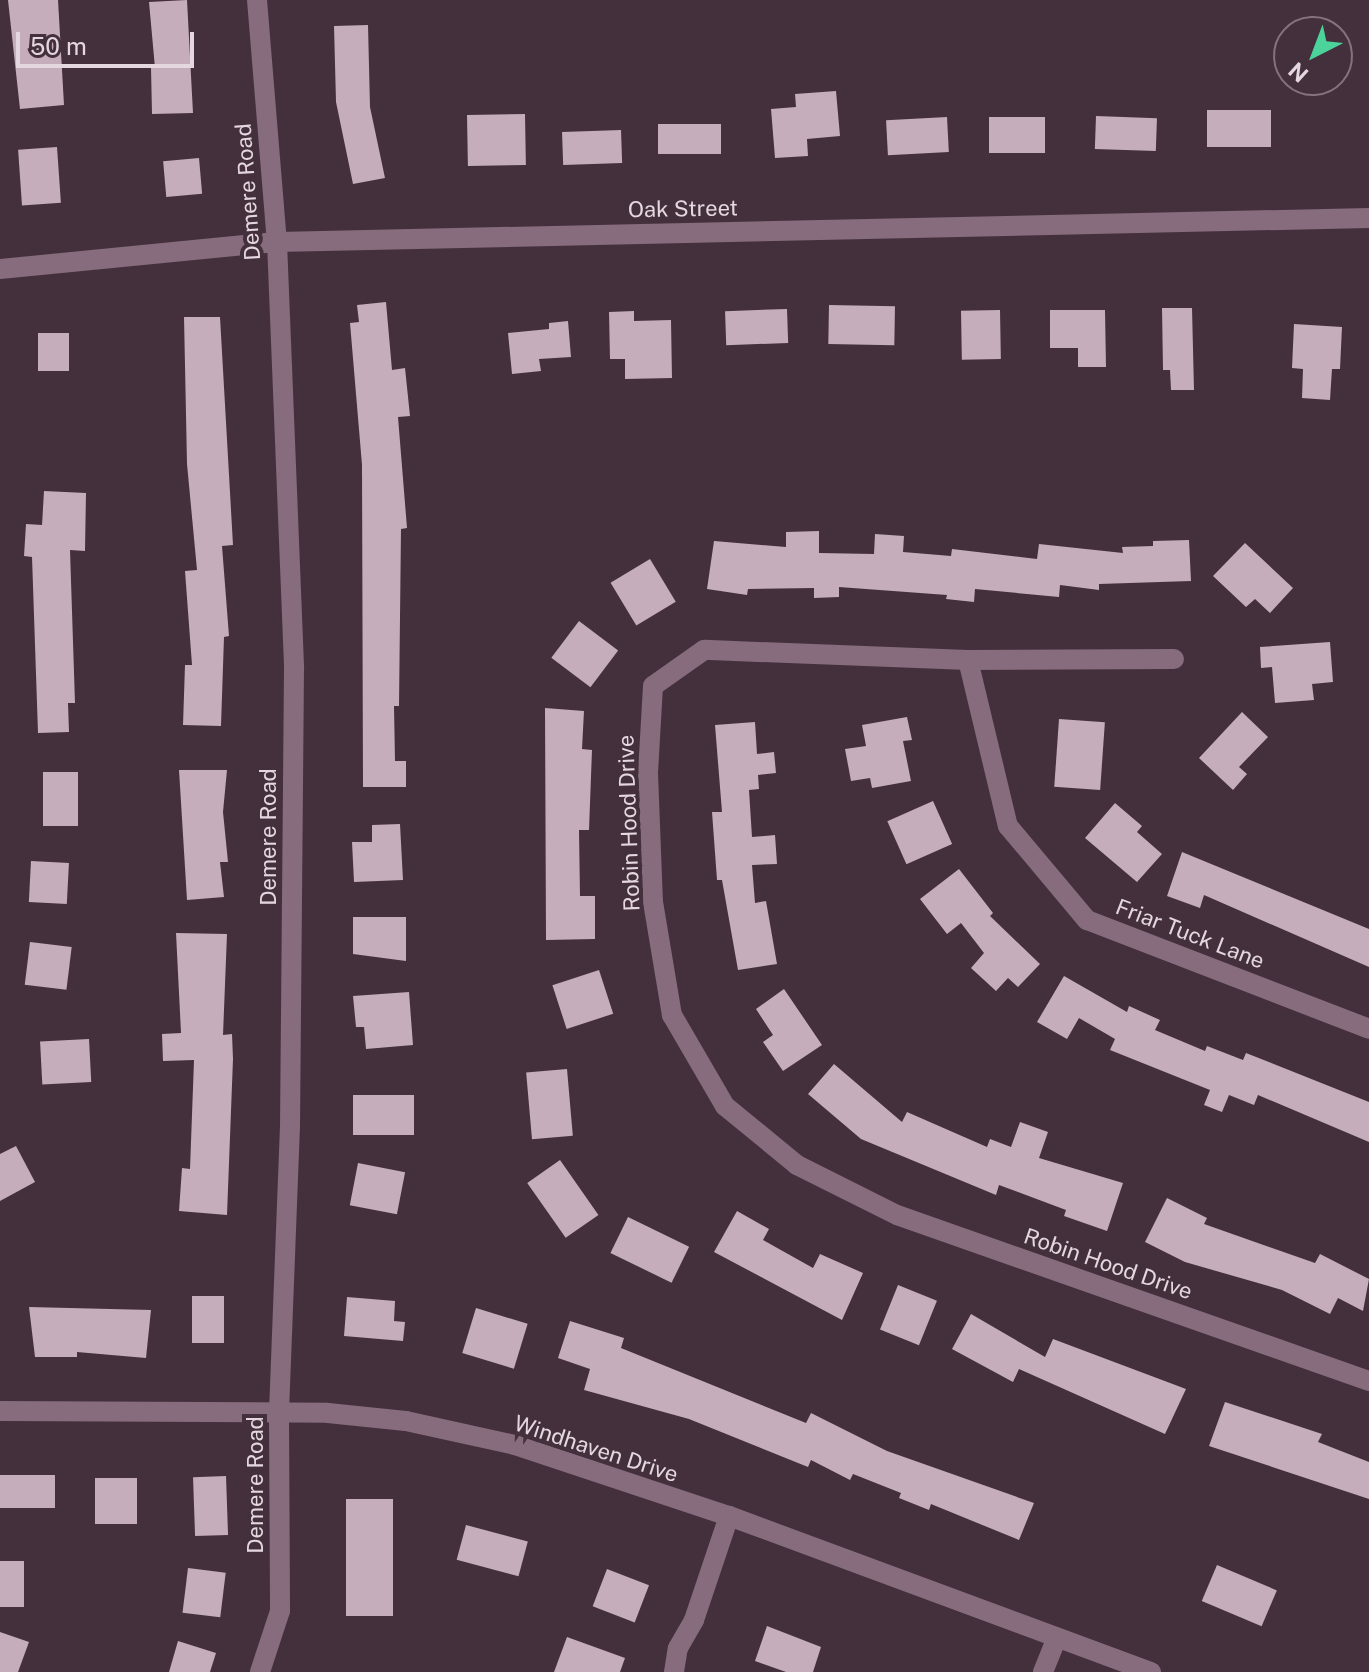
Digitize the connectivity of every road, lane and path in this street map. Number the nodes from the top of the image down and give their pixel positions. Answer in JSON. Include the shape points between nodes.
{"nodes":[{"id":1,"x":257,"y":0,"type":"edge"},
{"id":2,"x":1369,"y":218,"type":"edge"},
{"id":3,"x":277,"y":242,"type":"junction"},
{"id":4,"x":0,"y":269,"type":"edge"},
{"id":5,"x":1174,"y":659,"type":"dead end"},
{"id":6,"x":968,"y":660,"type":"junction"},
{"id":7,"x":1369,"y":1029,"type":"edge"},
{"id":8,"x":1369,"y":1381,"type":"edge"},
{"id":9,"x":0,"y":1411,"type":"edge"},
{"id":10,"x":279,"y":1413,"type":"junction"},
{"id":11,"x":729,"y":1516,"type":"junction"},
{"id":12,"x":1056,"y":1639,"type":"junction"},
{"id":13,"x":260,"y":1672,"type":"edge"},
{"id":14,"x":674,"y":1672,"type":"edge"},
{"id":15,"x":1043,"y":1672,"type":"edge"},
{"id":16,"x":1151,"y":1672,"type":"edge"}],
"edges":[{"from":1,"to":3,"type":"street","name":"Demere Road"},
{"from":2,"to":3,"type":"street","name":"Oak Street"},
{"from":3,"to":4,"type":"street","name":"Oak Street"},
{"from":3,"to":10,"type":"street","name":"Demere Road","via":[[294,669],[290,1126]]},
{"from":5,"to":6,"type":"street","name":"Robin Hood Drive"},
{"from":6,"to":7,"type":"street","name":"Friar Tuck Lane","via":[[1008,826],[1087,920]]},
{"from":6,"to":8,"type":"street","name":"Robin Hood Drive","via":[[704,650],[653,686],[648,773],[653,902],[672,1015],[725,1106],[797,1165],[897,1215]]},
{"from":9,"to":10,"type":"street","name":"Windhaven Drive"},
{"from":10,"to":11,"type":"street","name":"Windhaven Drive","via":[[406,1421],[515,1445]]},
{"from":10,"to":13,"type":"street","name":"Demere Road","via":[[280,1611]]},
{"from":11,"to":12,"type":"street","name":"Windhaven Drive"},
{"from":11,"to":14,"type":"street","via":[[694,1620],[678,1648]]},
{"from":12,"to":15,"type":"street"},
{"from":12,"to":16,"type":"street","name":"Windhaven Drive"}]}
